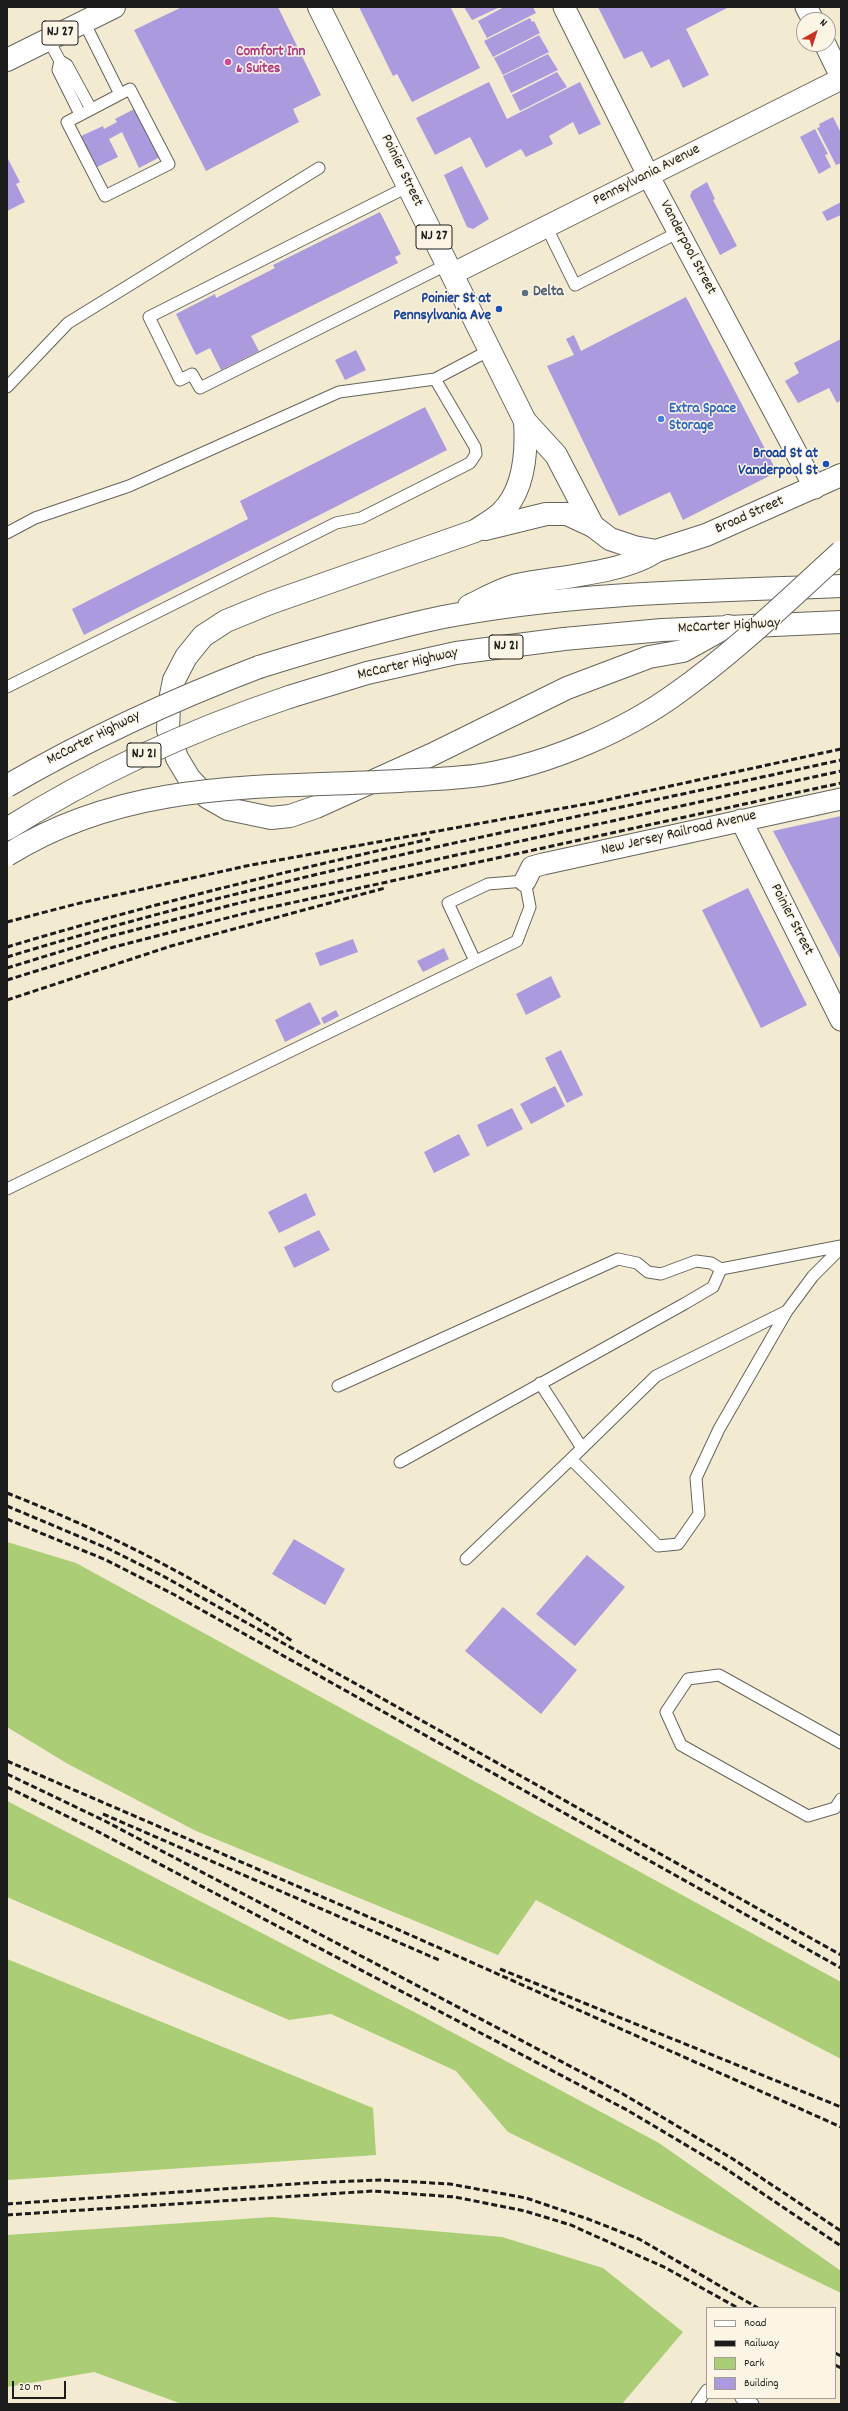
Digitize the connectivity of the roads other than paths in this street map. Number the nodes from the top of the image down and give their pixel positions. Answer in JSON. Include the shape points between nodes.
{"nodes":[{"id":1,"x":319,"y":7,"type":"edge"},
{"id":2,"x":564,"y":7,"type":"edge"},
{"id":3,"x":98,"y":13,"type":"edge"},
{"id":4,"x":48,"y":39,"type":"junction"},
{"id":5,"x":829,"y":52,"type":"edge"},
{"id":6,"x":7,"y":60,"type":"edge"},
{"id":7,"x":60,"y":61,"type":"junction"},
{"id":8,"x":841,"y":78,"type":"edge"},
{"id":9,"x":120,"y":94,"type":"junction"},
{"id":10,"x":91,"y":109,"type":"junction"},
{"id":11,"x":80,"y":114,"type":"junction"},
{"id":12,"x":319,"y":168,"type":"dead end"},
{"id":13,"x":648,"y":175,"type":"junction"},
{"id":14,"x":409,"y":186,"type":"junction"},
{"id":15,"x":546,"y":226,"type":"junction"},
{"id":16,"x":678,"y":232,"type":"junction"},
{"id":17,"x":450,"y":269,"type":"junction"},
{"id":18,"x":490,"y":350,"type":"junction"},
{"id":19,"x":435,"y":379,"type":"junction"},
{"id":20,"x":7,"y":387,"type":"edge"},
{"id":21,"x":525,"y":421,"type":"junction"},
{"id":22,"x":841,"y":475,"type":"edge"},
{"id":23,"x":815,"y":488,"type":"junction"},
{"id":24,"x":593,"y":526,"type":"junction"},
{"id":25,"x":476,"y":531,"type":"junction"},
{"id":26,"x":7,"y":533,"type":"edge"},
{"id":27,"x":656,"y":551,"type":"junction"},
{"id":28,"x":841,"y":552,"type":"edge"},
{"id":29,"x":841,"y":586,"type":"edge"},
{"id":30,"x":444,"y":617,"type":"junction"},
{"id":31,"x":841,"y":622,"type":"edge"},
{"id":32,"x":728,"y":626,"type":"junction"},
{"id":33,"x":7,"y":687,"type":"edge"},
{"id":34,"x":7,"y":786,"type":"edge"},
{"id":35,"x":841,"y":799,"type":"edge"},
{"id":36,"x":741,"y":820,"type":"junction"},
{"id":37,"x":7,"y":829,"type":"edge"},
{"id":38,"x":7,"y":855,"type":"edge"},
{"id":39,"x":525,"y":882,"type":"junction"},
{"id":40,"x":475,"y":961,"type":"junction"},
{"id":41,"x":841,"y":1020,"type":"edge"},
{"id":42,"x":7,"y":1190,"type":"edge"},
{"id":43,"x":841,"y":1247,"type":"edge"},
{"id":44,"x":721,"y":1269,"type":"junction"},
{"id":45,"x":787,"y":1311,"type":"junction"},
{"id":46,"x":540,"y":1384,"type":"junction"},
{"id":47,"x":338,"y":1386,"type":"dead end"},
{"id":48,"x":582,"y":1448,"type":"junction"},
{"id":49,"x":571,"y":1459,"type":"junction"},
{"id":50,"x":400,"y":1462,"type":"dead end"},
{"id":51,"x":466,"y":1559,"type":"dead end"},
{"id":52,"x":841,"y":1743,"type":"edge"},
{"id":53,"x":841,"y":1799,"type":"edge"},
{"id":54,"x":706,"y":2391,"type":"edge"},
{"id":55,"x":743,"y":2399,"type":"edge"},
{"id":56,"x":696,"y":2404,"type":"edge"},
{"id":57,"x":753,"y":2404,"type":"edge"}],
"edges":[{"from":1,"to":14,"type":"main road","name":"Poinier Street","number":"NJ 27"},
{"from":2,"to":13,"type":"street","name":"Vanderpool Street"},
{"from":3,"to":4,"type":"main road","number":"NJ 27"},
{"from":3,"to":9,"type":"lane"},
{"from":4,"to":6,"type":"main road","number":"NJ 27"},
{"from":4,"to":7,"type":"lane"},
{"from":5,"to":8,"type":"street"},
{"from":7,"to":10,"type":"lane","via":[[67,65]]},
{"from":7,"to":11,"type":"lane","via":[[58,70]]},
{"from":8,"to":13,"type":"street","name":"Pennsylvania Avenue"},
{"from":9,"to":10,"type":"lane"},
{"from":9,"to":11,"type":"lane","via":[[130,89],[169,164],[105,196],[66,122]]},
{"from":10,"to":11,"type":"lane"},
{"from":12,"to":20,"type":"lane","via":[[68,323]]},
{"from":13,"to":15,"type":"street","name":"Pennsylvania Avenue"},
{"from":13,"to":16,"type":"street","name":"Vanderpool Street"},
{"from":14,"to":17,"type":"main road","name":"Poinier Street","number":"NJ 27"},
{"from":14,"to":17,"type":"lane","via":[[149,317],[180,380],[192,374],[200,388]]},
{"from":15,"to":16,"type":"lane","via":[[575,285]]},
{"from":15,"to":17,"type":"street","name":"Pennsylvania Avenue"},
{"from":16,"to":23,"type":"street","name":"Vanderpool Street"},
{"from":17,"to":18,"type":"main road","name":"Poinier Street","number":"NJ 27"},
{"from":18,"to":19,"type":"lane"},
{"from":18,"to":21,"type":"main road","name":"Poinier Street","number":"NJ 27"},
{"from":19,"to":26,"type":"lane","via":[[339,392],[129,486],[35,518]]},
{"from":19,"to":33,"type":"lane","via":[[475,447],[476,454],[470,464],[361,518],[336,523]]},
{"from":21,"to":24,"type":"main road","number":"NJ 27","via":[[556,455]]},
{"from":21,"to":25,"type":"main road","via":[[527,445],[516,491],[500,513]]},
{"from":22,"to":23,"type":"main road","name":"Broad Street"},
{"from":23,"to":27,"type":"main road","name":"Broad Street","via":[[706,535]]},
{"from":24,"to":25,"type":"main road","via":[[567,514],[546,514]]},
{"from":24,"to":27,"type":"main road","via":[[610,539]]},
{"from":25,"to":32,"type":"main road","via":[[270,603],[226,621],[203,636],[186,657],[174,680],[168,730],[177,758],[189,778],[207,798],[228,809],[271,818],[290,816],[316,807],[424,758],[567,688],[649,656],[683,650]]},
{"from":27,"to":30,"type":"main road","via":[[644,560],[585,574],[515,586]]},
{"from":28,"to":38,"type":"main road","bridge":true,"via":[[729,652],[676,694],[628,723],[531,763],[487,774],[442,778],[344,784],[263,785],[191,791],[86,816],[29,841]]},
{"from":29,"to":30,"type":"main road","name":"McCarter Highway","number":"NJ 21","via":[[666,593],[552,602]]},
{"from":30,"to":34,"type":"main road","name":"McCarter Highway","number":"NJ 21","bridge":true,"via":[[321,647],[259,667],[136,717],[58,756]]},
{"from":31,"to":32,"type":"main road","name":"McCarter Highway","number":"NJ 21"},
{"from":32,"to":37,"type":"main road","name":"McCarter Highway","number":"NJ 21","bridge":true,"via":[[564,639],[456,653],[367,673],[243,713],[149,753],[62,796]]},
{"from":35,"to":36,"type":"street","name":"New Jersey Railroad Avenue"},
{"from":36,"to":39,"type":"street","name":"New Jersey Railroad Avenue","via":[[532,867]]},
{"from":36,"to":41,"type":"street","name":"Poinier Street"},
{"from":39,"to":40,"type":"lane","via":[[530,907],[517,941]]},
{"from":39,"to":40,"type":"lane","via":[[488,884],[448,903]]},
{"from":40,"to":42,"type":"lane"},
{"from":43,"to":44,"type":"lane"},
{"from":43,"to":45,"type":"lane","via":[[813,1276]]},
{"from":44,"to":46,"type":"lane","via":[[713,1287]]},
{"from":44,"to":47,"type":"lane","via":[[711,1263],[696,1261],[661,1274],[648,1272],[637,1263],[618,1259]]},
{"from":45,"to":48,"type":"lane","via":[[656,1376]]},
{"from":45,"to":49,"type":"lane","via":[[719,1429],[696,1478],[699,1514],[678,1544],[658,1546]]},
{"from":46,"to":48,"type":"lane"},
{"from":46,"to":50,"type":"lane"},
{"from":48,"to":49,"type":"lane"},
{"from":49,"to":51,"type":"lane"},
{"from":52,"to":53,"type":"lane","via":[[719,1675],[688,1679],[666,1712],[681,1745],[808,1816],[835,1808]]},
{"from":54,"to":56,"type":"lane"},
{"from":55,"to":57,"type":"lane"}]}
